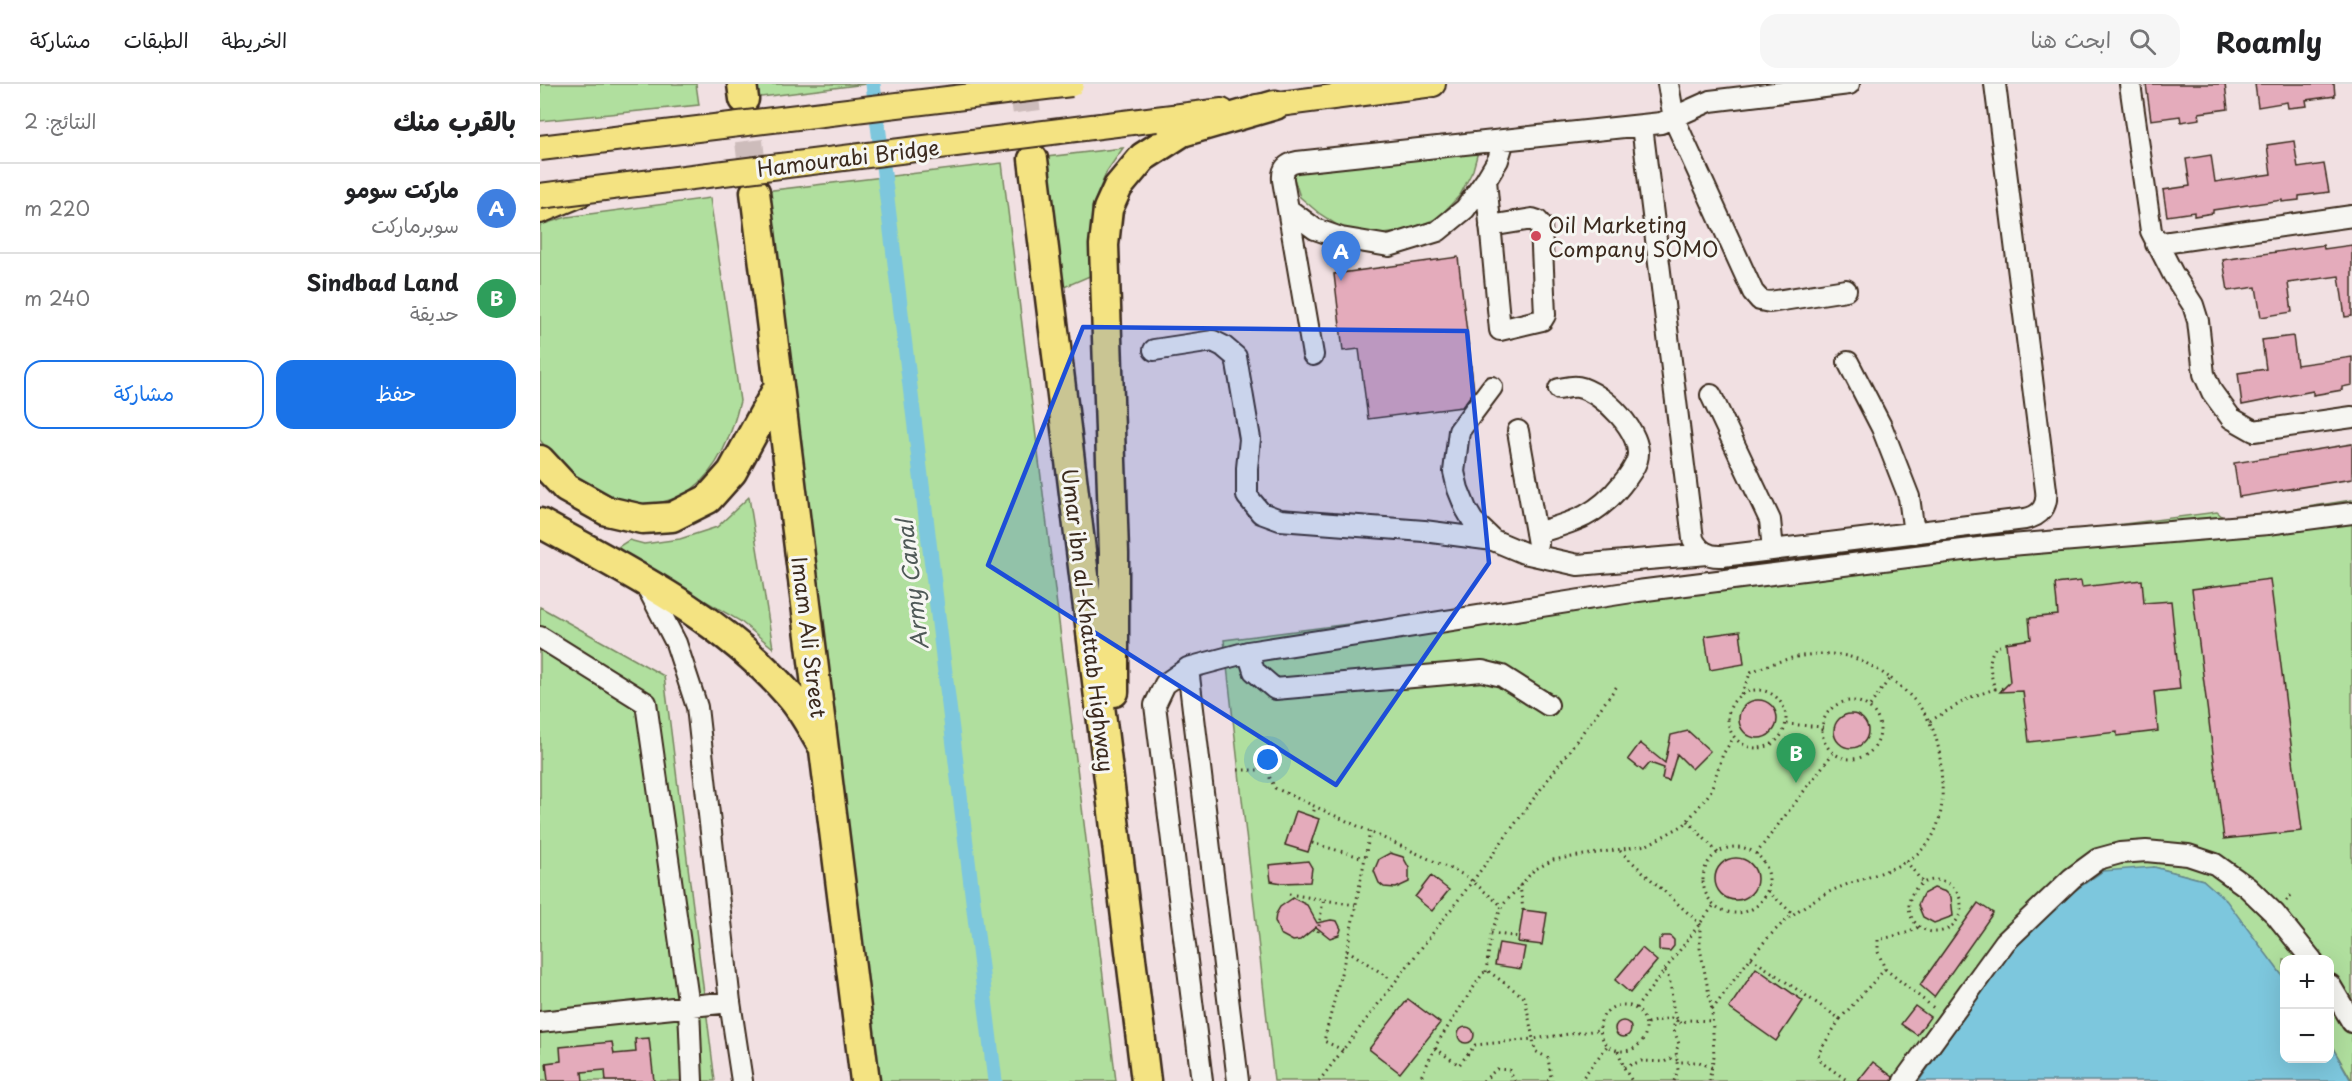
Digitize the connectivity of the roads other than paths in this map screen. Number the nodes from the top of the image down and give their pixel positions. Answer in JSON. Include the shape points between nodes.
{"nodes":[{"id":1,"x":1071,"y":84,"type":"edge"},
{"id":2,"x":1434,"y":84,"type":"edge"},
{"id":3,"x":1654,"y":84,"type":"edge"},
{"id":4,"x":1668,"y":84,"type":"edge"},
{"id":5,"x":1850,"y":84,"type":"edge"},
{"id":6,"x":1995,"y":84,"type":"edge"},
{"id":7,"x":2130,"y":84,"type":"edge"},
{"id":8,"x":1275,"y":105,"type":"junction"},
{"id":9,"x":1659,"y":122,"type":"junction"},
{"id":10,"x":540,"y":137,"type":"edge"},
{"id":11,"x":1504,"y":140,"type":"junction"},
{"id":12,"x":569,"y":145,"type":"junction"},
{"id":13,"x":540,"y":148,"type":"edge"},
{"id":14,"x":1033,"y":159,"type":"tunnel mouth"},
{"id":15,"x":1486,"y":180,"type":"junction"},
{"id":16,"x":597,"y":188,"type":"junction"},
{"id":17,"x":755,"y":192,"type":"tunnel mouth"},
{"id":18,"x":540,"y":196,"type":"edge"},
{"id":19,"x":1288,"y":209,"type":"junction"},
{"id":20,"x":540,"y":212,"type":"edge"},
{"id":21,"x":2352,"y":216,"type":"edge"},
{"id":22,"x":1490,"y":226,"type":"junction"},
{"id":23,"x":2156,"y":244,"type":"junction"},
{"id":24,"x":1846,"y":290,"type":"dead end"},
{"id":25,"x":1154,"y":350,"type":"dead end"},
{"id":26,"x":1313,"y":355,"type":"dead end"},
{"id":27,"x":1848,"y":362,"type":"dead end"},
{"id":28,"x":779,"y":386,"type":"junction"},
{"id":29,"x":1492,"y":387,"type":"dead end"},
{"id":30,"x":1560,"y":389,"type":"dead end"},
{"id":31,"x":1711,"y":394,"type":"dead end"},
{"id":32,"x":2352,"y":417,"type":"edge"},
{"id":33,"x":1518,"y":431,"type":"dead end"},
{"id":34,"x":549,"y":469,"type":"edge"},
{"id":35,"x":2352,"y":513,"type":"edge"},
{"id":36,"x":540,"y":523,"type":"edge"},
{"id":37,"x":1914,"y":532,"type":"junction"},
{"id":38,"x":1536,"y":533,"type":"junction"},
{"id":39,"x":1493,"y":540,"type":"junction"},
{"id":40,"x":1773,"y":550,"type":"junction"},
{"id":41,"x":1707,"y":554,"type":"junction"},
{"id":42,"x":1540,"y":556,"type":"junction"},
{"id":43,"x":644,"y":580,"type":"junction"},
{"id":44,"x":542,"y":644,"type":"edge"},
{"id":45,"x":1248,"y":652,"type":"junction"},
{"id":46,"x":1188,"y":668,"type":"junction"},
{"id":47,"x":1548,"y":705,"type":"dead end"},
{"id":48,"x":824,"y":747,"type":"junction"},
{"id":49,"x":1113,"y":814,"type":"junction"},
{"id":50,"x":2308,"y":955,"type":"edge"},
{"id":51,"x":2334,"y":992,"type":"edge"},
{"id":52,"x":730,"y":1002,"type":"junction"},
{"id":53,"x":689,"y":1007,"type":"junction"},
{"id":54,"x":540,"y":1022,"type":"edge"},
{"id":55,"x":2352,"y":1022,"type":"edge"},
{"id":56,"x":692,"y":1081,"type":"edge"},
{"id":57,"x":742,"y":1081,"type":"edge"},
{"id":58,"x":865,"y":1081,"type":"edge"},
{"id":59,"x":1146,"y":1081,"type":"edge"},
{"id":60,"x":1202,"y":1081,"type":"edge"},
{"id":61,"x":1238,"y":1081,"type":"edge"},
{"id":62,"x":1904,"y":1081,"type":"edge"}],
"edges":[{"from":1,"to":12,"type":"main road","bridge":true},
{"from":2,"to":8,"type":"main road","name":"Hamourabi Bridge"},
{"from":3,"to":9,"type":"street"},
{"from":4,"to":9,"type":"street"},
{"from":5,"to":9,"type":"street","via":[[1710,101]]},
{"from":6,"to":37,"type":"street","via":[[2047,498],[2045,506],[2033,517]]},
{"from":7,"to":23,"type":"street"},
{"from":8,"to":16,"type":"main road","name":"Hamourabi Bridge","bridge":true},
{"from":8,"to":49,"type":"highway","via":[[1182,132],[1143,157],[1118,187],[1108,209],[1104,245],[1114,553]]},
{"from":9,"to":11,"type":"street"},
{"from":9,"to":24,"type":"street","via":[[1760,300],[1770,302]]},
{"from":9,"to":41,"type":"street","via":[[1693,538]]},
{"from":10,"to":12,"type":"main road"},
{"from":11,"to":15,"type":"street"},
{"from":11,"to":19,"type":"street","via":[[1292,163],[1282,175]]},
{"from":12,"to":13,"type":"main road","bridge":true},
{"from":14,"to":49,"type":"highway","name":"Umar ibn al-Khattab Highway"},
{"from":15,"to":19,"type":"street","via":[[1465,209],[1438,231],[1389,246],[1315,229]]},
{"from":15,"to":22,"type":"street"},
{"from":16,"to":18,"type":"main road","name":"Hamourabi Bridge","bridge":true},
{"from":16,"to":20,"type":"main road","bridge":true},
{"from":17,"to":28,"type":"highway","name":"Imam Ali Street"},
{"from":19,"to":26,"type":"street"},
{"from":21,"to":23,"type":"street"},
{"from":22,"to":22,"type":"street","via":[[1500,330],[1542,320],[1545,315],[1541,225],[1532,219]]},
{"from":23,"to":32,"type":"street","via":[[2193,305],[2204,375],[2231,418],[2254,431]]},
{"from":25,"to":39,"type":"street","via":[[1213,341],[1236,357],[1250,439],[1248,496],[1261,513],[1280,520]]},
{"from":27,"to":37,"type":"street","via":[[1882,428],[1906,487]]},
{"from":28,"to":34,"type":"highway","via":[[732,472],[708,500],[672,517],[642,519],[607,511],[566,488]]},
{"from":28,"to":48,"type":"highway","name":"Imam Ali Street"},
{"from":29,"to":39,"type":"street","via":[[1459,431],[1454,472],[1466,509]]},
{"from":30,"to":38,"type":"street","via":[[1576,386],[1590,392],[1620,416],[1638,443],[1637,459],[1632,471],[1601,507],[1572,523]]},
{"from":31,"to":40,"type":"street","via":[[1770,520]]},
{"from":33,"to":38,"type":"street"},
{"from":35,"to":45,"type":"street","via":[[2268,524],[1987,547],[1661,588]]},
{"from":36,"to":43,"type":"highway"},
{"from":37,"to":40,"type":"street"},
{"from":38,"to":42,"type":"street"},
{"from":39,"to":42,"type":"street"},
{"from":40,"to":41,"type":"street"},
{"from":41,"to":42,"type":"street","via":[[1578,565]]},
{"from":43,"to":48,"type":"highway","via":[[707,620],[755,660],[792,697]]},
{"from":43,"to":52,"type":"street","via":[[676,643],[697,707]]},
{"from":44,"to":53,"type":"street","via":[[646,703]]},
{"from":45,"to":46,"type":"street"},
{"from":45,"to":47,"type":"street","via":[[1254,671],[1275,689],[1482,671],[1502,676]]},
{"from":46,"to":60,"type":"street","via":[[1165,684],[1155,705]]},
{"from":46,"to":61,"type":"street"},
{"from":48,"to":58,"type":"highway","name":"Imam Ali Street"},
{"from":49,"to":59,"type":"highway","name":"Umar ibn al-Khattab Highway"},
{"from":50,"to":62,"type":"street","via":[[2275,914],[2215,864],[2188,855],[2146,851],[2098,859],[2005,942]]},
{"from":51,"to":55,"type":"street"},
{"from":52,"to":53,"type":"street"},
{"from":52,"to":57,"type":"street"},
{"from":53,"to":54,"type":"street"},
{"from":53,"to":56,"type":"street"}]}
